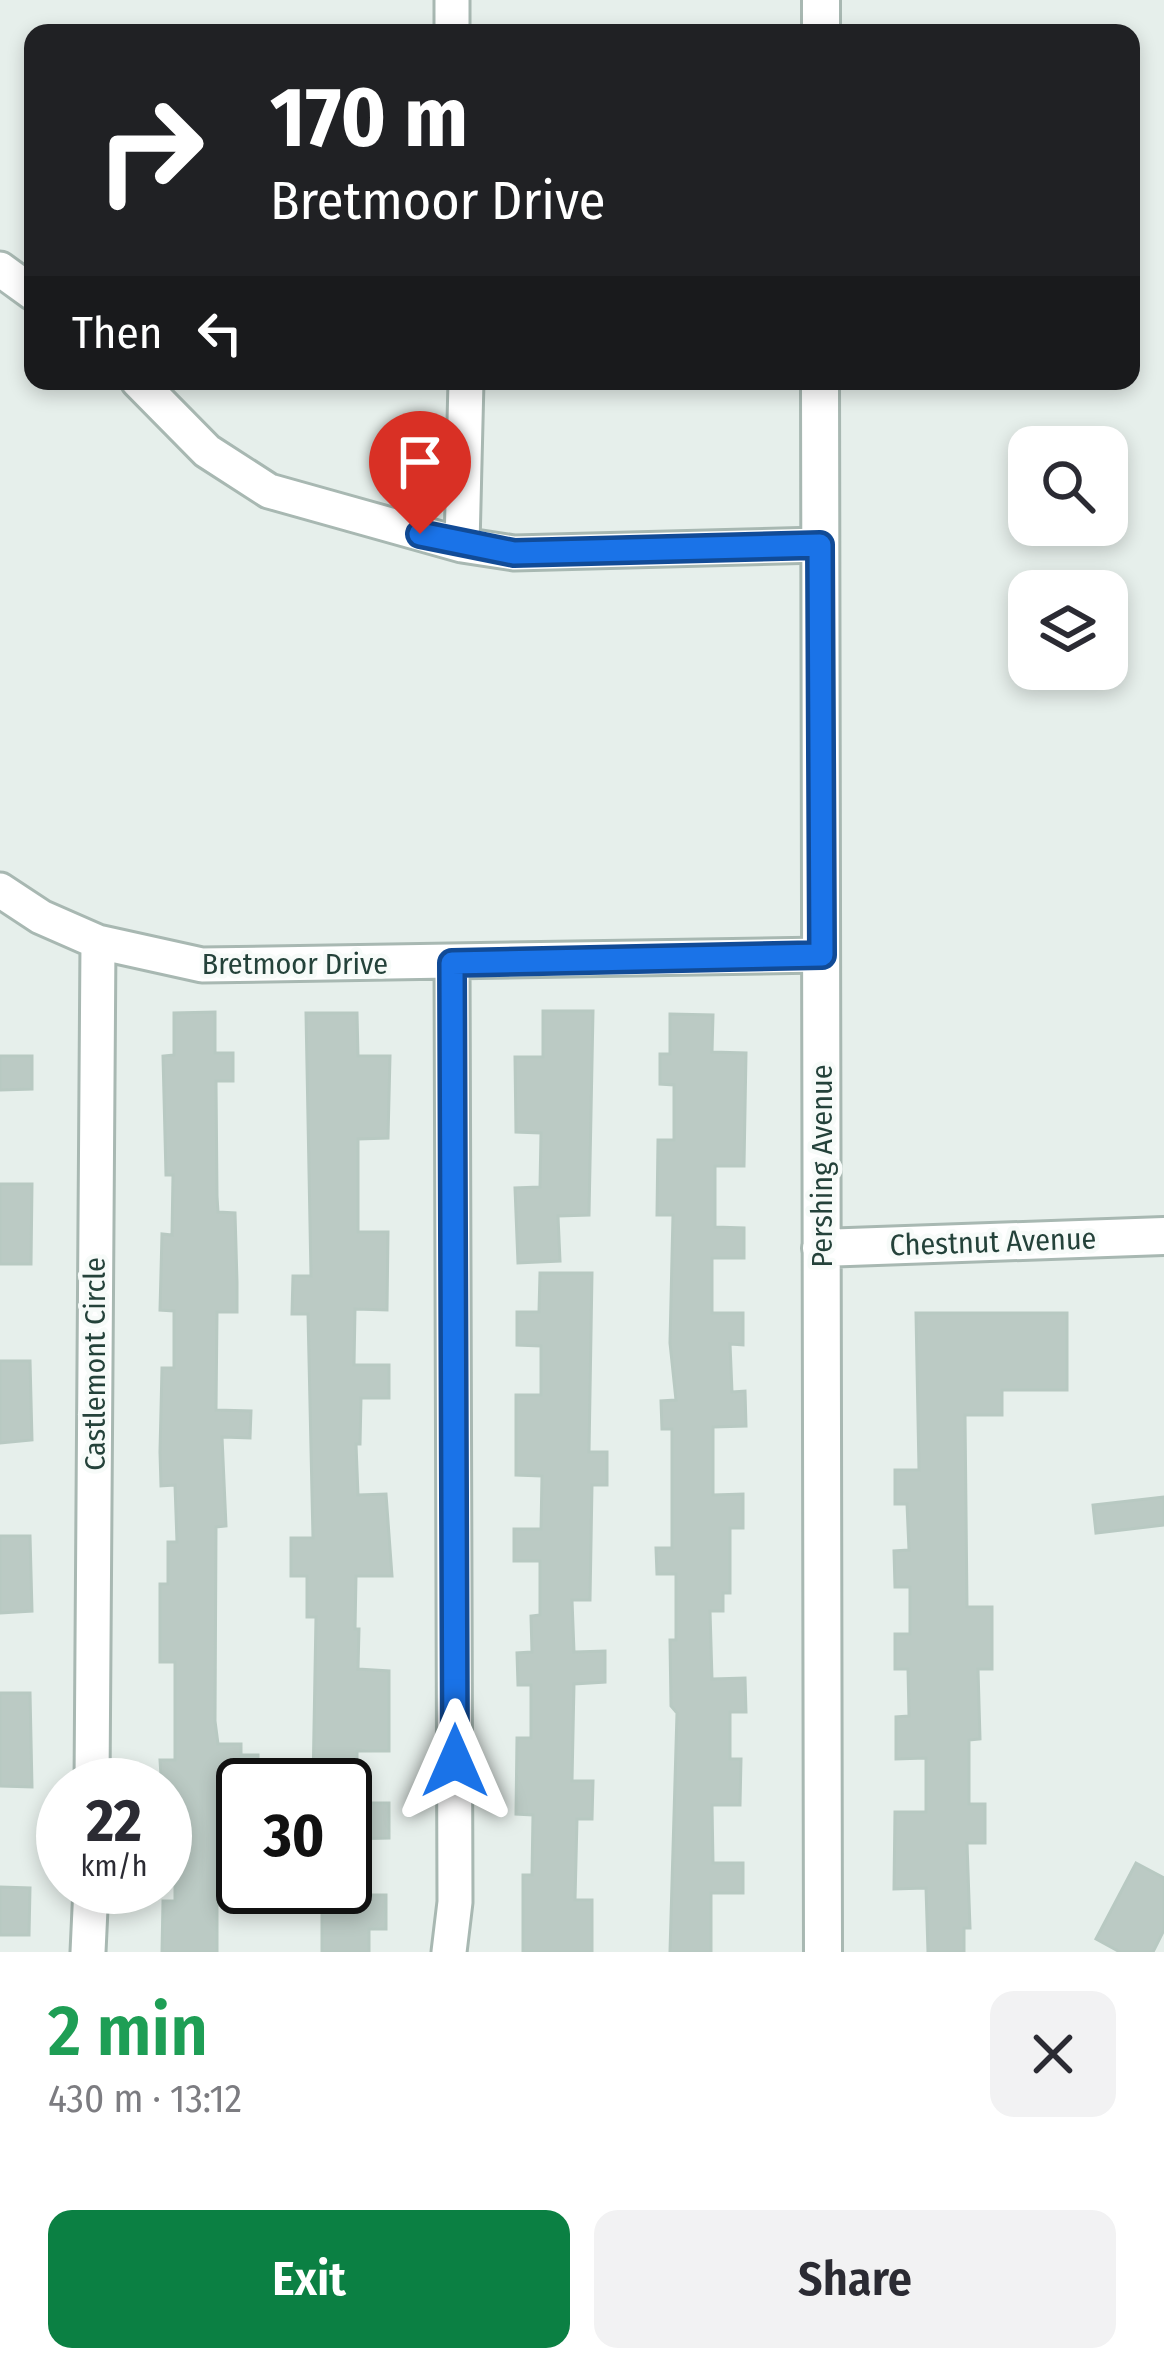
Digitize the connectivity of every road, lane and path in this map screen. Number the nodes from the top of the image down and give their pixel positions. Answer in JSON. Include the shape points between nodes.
{"nodes":[{"id":1,"x":147,"y":390,"type":"edge"},
{"id":2,"x":466,"y":390,"type":"edge"},
{"id":3,"x":820,"y":390,"type":"edge"},
{"id":4,"x":462,"y":545,"type":"junction"},
{"id":5,"x":820,"y":545,"type":"junction"},
{"id":6,"x":0,"y":890,"type":"edge"},
{"id":7,"x":98,"y":943,"type":"junction"},
{"id":8,"x":822,"y":955,"type":"junction"},
{"id":9,"x":452,"y":963,"type":"junction"},
{"id":10,"x":1164,"y":1236,"type":"edge"},
{"id":11,"x":821,"y":1248,"type":"junction"},
{"id":12,"x":92,"y":1758,"type":"edge"},
{"id":13,"x":90,"y":1914,"type":"edge"},
{"id":14,"x":88,"y":1952,"type":"edge"},
{"id":15,"x":449,"y":1952,"type":"edge"},
{"id":16,"x":824,"y":1952,"type":"edge"}],
"edges":[{"from":1,"to":4,"type":"street","via":[[207,451],[268,491]]},
{"from":2,"to":4,"type":"street"},
{"from":3,"to":5,"type":"street","name":"Pershing Avenue"},
{"from":4,"to":5,"type":"street","via":[[514,553]]},
{"from":5,"to":8,"type":"street","name":"Pershing Avenue"},
{"from":6,"to":7,"type":"street","name":"Bretmoor Drive"},
{"from":7,"to":9,"type":"street","name":"Bretmoor Drive","via":[[202,965]]},
{"from":7,"to":12,"type":"street","name":"Castlemont Circle"},
{"from":8,"to":9,"type":"street","name":"Bretmoor Drive"},
{"from":8,"to":11,"type":"street","name":"Pershing Avenue"},
{"from":9,"to":15,"type":"street"},
{"from":10,"to":11,"type":"street","name":"Chestnut Avenue"},
{"from":11,"to":16,"type":"street","name":"Pershing Avenue"},
{"from":13,"to":14,"type":"street"}]}
